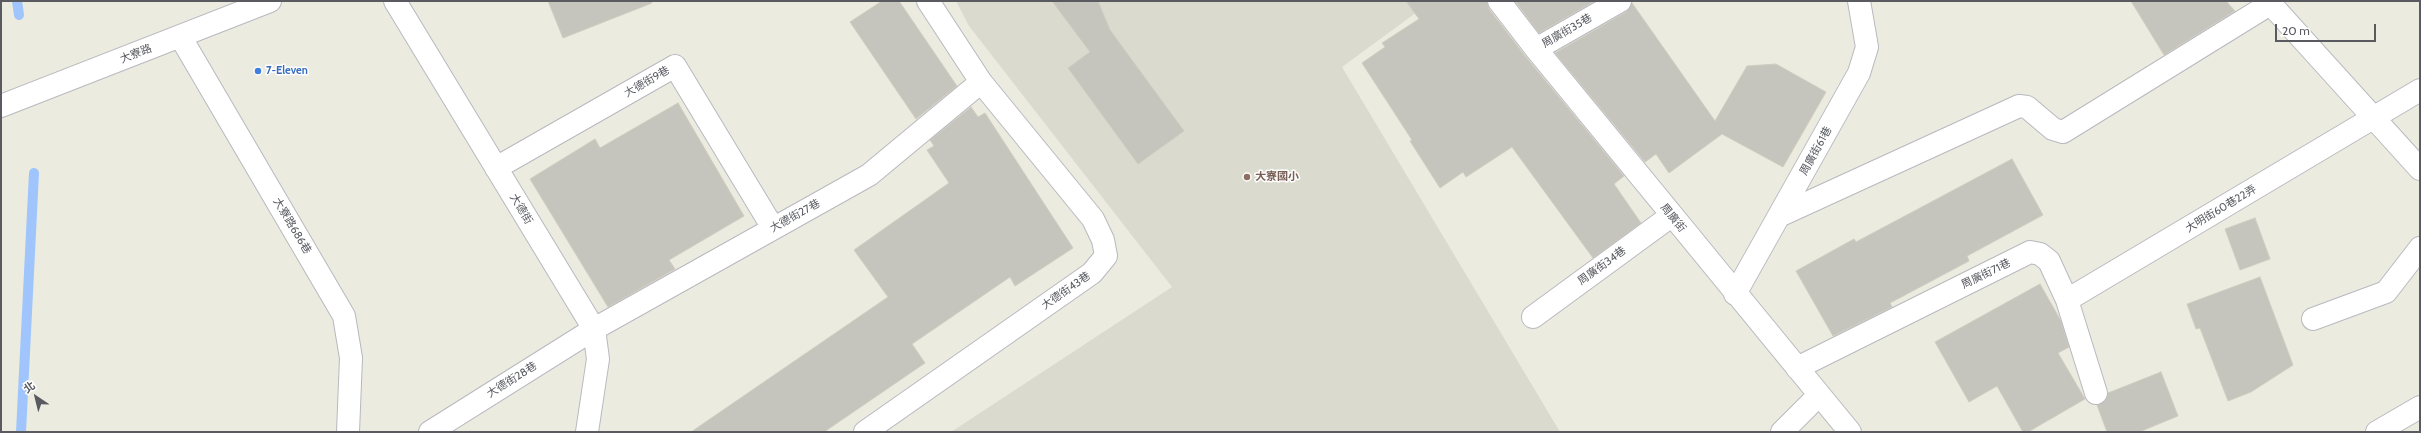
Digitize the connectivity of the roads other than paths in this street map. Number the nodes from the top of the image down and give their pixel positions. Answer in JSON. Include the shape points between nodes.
{"nodes":[{"id":1,"x":270,"y":1,"type":"edge"},
{"id":2,"x":395,"y":1,"type":"edge"},
{"id":3,"x":928,"y":1,"type":"edge"},
{"id":4,"x":1499,"y":1,"type":"edge"},
{"id":5,"x":1620,"y":1,"type":"edge"},
{"id":6,"x":1860,"y":1,"type":"edge"},
{"id":7,"x":2269,"y":2,"type":"edge"},
{"id":8,"x":180,"y":36,"type":"junction"},
{"id":9,"x":1536,"y":49,"type":"junction"},
{"id":10,"x":981,"y":82,"type":"junction"},
{"id":11,"x":2420,"y":90,"type":"edge"},
{"id":12,"x":1,"y":106,"type":"edge"},
{"id":13,"x":2374,"y":117,"type":"junction"},
{"id":14,"x":496,"y":168,"type":"junction"},
{"id":15,"x":2420,"y":169,"type":"edge"},
{"id":16,"x":1781,"y":215,"type":"junction"},
{"id":17,"x":1671,"y":216,"type":"junction"},
{"id":18,"x":773,"y":228,"type":"junction"},
{"id":19,"x":2420,"y":248,"type":"edge"},
{"id":20,"x":1735,"y":294,"type":"junction"},
{"id":21,"x":2067,"y":300,"type":"junction"},
{"id":22,"x":1533,"y":317,"type":"dead end"},
{"id":23,"x":2313,"y":319,"type":"dead end"},
{"id":24,"x":594,"y":329,"type":"junction"},
{"id":25,"x":1797,"y":368,"type":"junction"},
{"id":26,"x":2096,"y":393,"type":"dead end"},
{"id":27,"x":1819,"y":395,"type":"junction"},
{"id":28,"x":2420,"y":407,"type":"edge"},
{"id":29,"x":348,"y":432,"type":"edge"},
{"id":30,"x":430,"y":432,"type":"edge"},
{"id":31,"x":587,"y":432,"type":"edge"},
{"id":32,"x":865,"y":432,"type":"edge"},
{"id":33,"x":1782,"y":432,"type":"edge"},
{"id":34,"x":1850,"y":432,"type":"edge"},
{"id":35,"x":2377,"y":432,"type":"edge"}],
"edges":[{"from":1,"to":8,"type":"street","name":"大寮路"},
{"from":2,"to":14,"type":"street","name":"大德街"},
{"from":3,"to":10,"type":"street","name":"大德街43巷"},
{"from":4,"to":9,"type":"street","name":"周廣街"},
{"from":5,"to":9,"type":"street","name":"周廣街35巷"},
{"from":6,"to":16,"type":"street","name":"周廣街61巷","via":[[1867,47],[1859,73]]},
{"from":7,"to":13,"type":"street"},
{"from":7,"to":16,"type":"street","via":[[2063,132],[2053,129],[2027,107],[2019,106]]},
{"from":8,"to":12,"type":"street","name":"大寮路"},
{"from":8,"to":29,"type":"street","name":"大寮路686巷","via":[[344,316],[351,358]]},
{"from":9,"to":17,"type":"street","name":"周廣街"},
{"from":10,"to":18,"type":"street","name":"大德街27巷","via":[[869,175]]},
{"from":10,"to":32,"type":"street","name":"大德街43巷","via":[[1093,219],[1103,240],[1106,256],[1092,273]]},
{"from":11,"to":13,"type":"street","name":"大明街60巷22弄"},
{"from":13,"to":15,"type":"street"},
{"from":13,"to":21,"type":"street","name":"大明街60巷22弄"},
{"from":14,"to":18,"type":"street","name":"大德街9巷","via":[[675,66]]},
{"from":14,"to":24,"type":"street","name":"大德街"},
{"from":16,"to":20,"type":"street","name":"周廣街61巷"},
{"from":17,"to":20,"type":"street","name":"周廣街"},
{"from":17,"to":22,"type":"street","name":"周廣街34巷"},
{"from":18,"to":24,"type":"street","name":"大德街27巷"},
{"from":19,"to":23,"type":"street","via":[[2386,292]]},
{"from":20,"to":25,"type":"street","name":"周廣街"},
{"from":21,"to":25,"type":"street","name":"周廣街71巷","via":[[2049,261],[2040,254],[2030,252]]},
{"from":21,"to":26,"type":"street","name":"周廣街71巷"},
{"from":24,"to":30,"type":"street","name":"大德街28巷"},
{"from":24,"to":31,"type":"street","name":"大德街","via":[[598,360]]},
{"from":25,"to":27,"type":"street","name":"周廣街"},
{"from":27,"to":33,"type":"street"},
{"from":27,"to":34,"type":"street","name":"周廣街"},
{"from":28,"to":35,"type":"street"}]}
